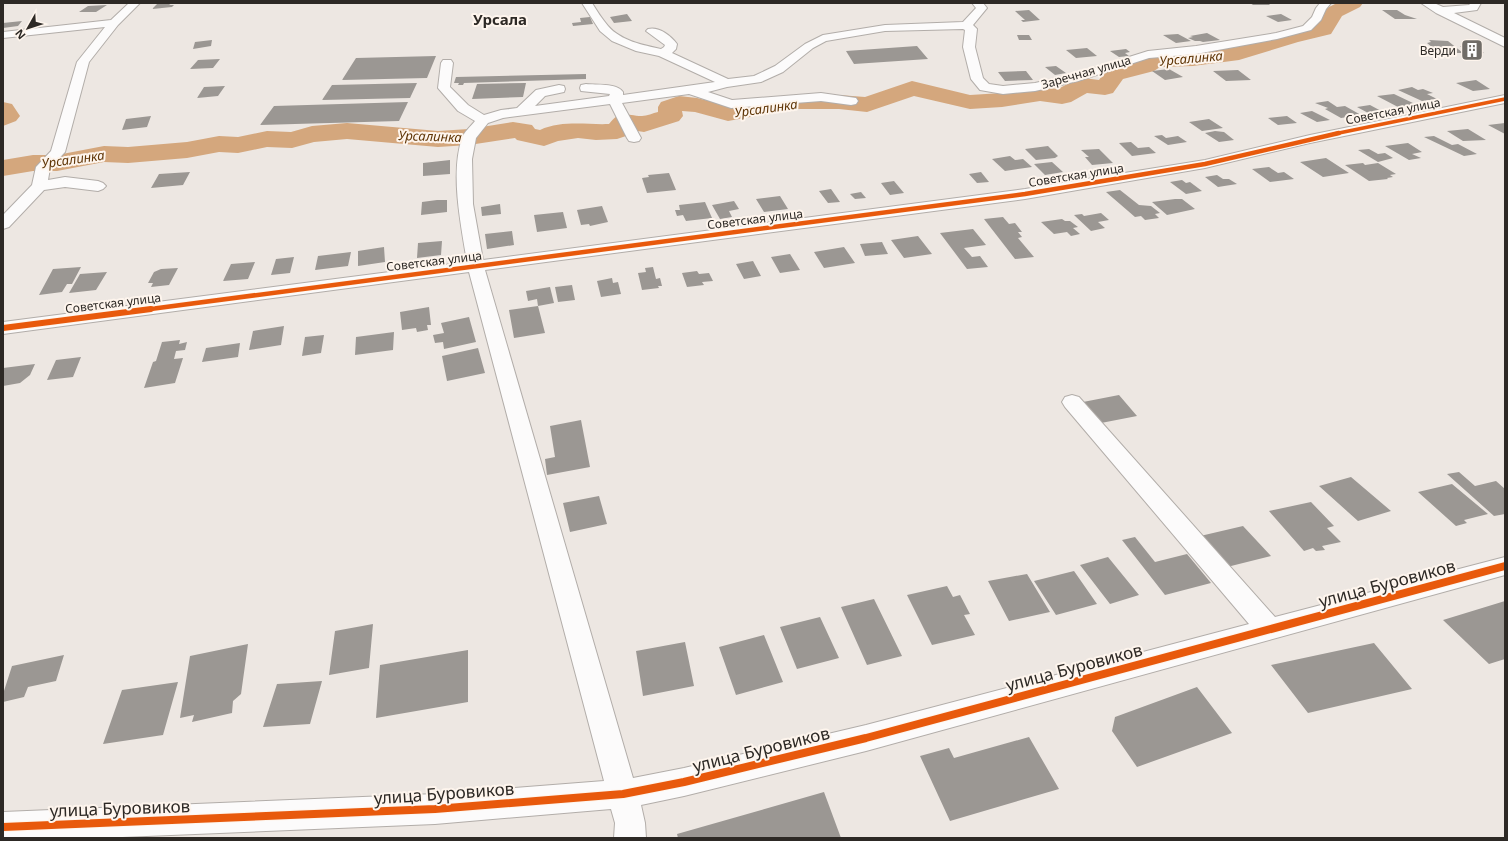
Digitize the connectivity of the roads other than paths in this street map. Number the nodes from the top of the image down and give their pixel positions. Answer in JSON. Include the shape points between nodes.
{"nodes":[{"id":1,"x":135,"y":3,"type":"edge"},
{"id":2,"x":587,"y":3,"type":"edge"},
{"id":3,"x":977,"y":3,"type":"edge"},
{"id":4,"x":1326,"y":3,"type":"edge"},
{"id":5,"x":1426,"y":3,"type":"edge"},
{"id":6,"x":1476,"y":3,"type":"edge"},
{"id":7,"x":1440,"y":11,"type":"junction"},
{"id":8,"x":114,"y":23,"type":"junction"},
{"id":9,"x":966,"y":26,"type":"junction"},
{"id":10,"x":652,"y":31,"type":"dead end"},
{"id":11,"x":3,"y":34,"type":"edge"},
{"id":12,"x":1505,"y":43,"type":"edge"},
{"id":13,"x":663,"y":53,"type":"junction"},
{"id":14,"x":447,"y":63,"type":"dead end"},
{"id":15,"x":726,"y":83,"type":"junction"},
{"id":16,"x":586,"y":88,"type":"dead end"},
{"id":17,"x":559,"y":89,"type":"dead end"},
{"id":18,"x":689,"y":90,"type":"junction"},
{"id":19,"x":620,"y":97,"type":"junction"},
{"id":20,"x":1505,"y":99,"type":"edge"},
{"id":21,"x":850,"y":101,"type":"dead end"},
{"id":22,"x":520,"y":112,"type":"junction"},
{"id":23,"x":483,"y":120,"type":"junction"},
{"id":24,"x":634,"y":138,"type":"dead end"},
{"id":25,"x":39,"y":186,"type":"junction"},
{"id":26,"x":98,"y":186,"type":"dead end"},
{"id":27,"x":3,"y":224,"type":"edge"},
{"id":28,"x":476,"y":267,"type":"junction"},
{"id":29,"x":3,"y":328,"type":"edge"},
{"id":30,"x":1072,"y":402,"type":"dead end"},
{"id":31,"x":1505,"y":566,"type":"edge"},
{"id":32,"x":1269,"y":629,"type":"junction"},
{"id":33,"x":623,"y":794,"type":"junction"},
{"id":34,"x":3,"y":827,"type":"edge"},
{"id":35,"x":630,"y":838,"type":"edge"}],
"edges":[{"from":1,"to":8,"type":"street"},
{"from":2,"to":13,"type":"street","via":[[604,29],[616,39]]},
{"from":3,"to":9,"type":"street","via":[[982,8]]},
{"from":4,"to":9,"type":"street","name":"Заречная улица","via":[[1307,28],[1277,36],[1196,50],[1148,55],[1078,77],[1035,87],[1003,90],[985,86],[977,79],[969,47],[971,29]]},
{"from":5,"to":7,"type":"street"},
{"from":6,"to":7,"type":"street","via":[[1473,8]]},
{"from":7,"to":12,"type":"street"},
{"from":8,"to":11,"type":"street"},
{"from":8,"to":25,"type":"street","via":[[83,62],[58,152],[43,167]]},
{"from":9,"to":15,"type":"street","via":[[885,28],[829,37],[809,46],[779,69],[757,79]]},
{"from":10,"to":13,"type":"street","via":[[671,44]]},
{"from":13,"to":15,"type":"street"},
{"from":14,"to":23,"type":"street","via":[[444,88],[463,108]]},
{"from":15,"to":18,"type":"street"},
{"from":16,"to":19,"type":"street","via":[[612,90]]},
{"from":17,"to":22,"type":"street","via":[[541,93]]},
{"from":18,"to":19,"type":"street"},
{"from":18,"to":21,"type":"street","via":[[731,104],[821,97]]},
{"from":19,"to":22,"type":"street"},
{"from":19,"to":24,"type":"street"},
{"from":20,"to":28,"type":"street","name":"Советская улица","via":[[1310,139],[1205,164],[1090,184]]},
{"from":22,"to":23,"type":"street","via":[[501,114]]},
{"from":23,"to":28,"type":"street","via":[[469,137],[465,159],[466,204]]},
{"from":25,"to":26,"type":"street","via":[[65,182]]},
{"from":25,"to":27,"type":"street"},
{"from":28,"to":29,"type":"street","name":"Советская улица"},
{"from":28,"to":33,"type":"street"},
{"from":30,"to":32,"type":"street"},
{"from":31,"to":32,"type":"street","name":"улица Буровиков"},
{"from":32,"to":33,"type":"street","name":"улица Буровиков","via":[[866,738],[684,782]]},
{"from":33,"to":34,"type":"street","name":"улица Буровиков","via":[[436,809]]},
{"from":33,"to":35,"type":"street","via":[[630,823]]}]}
